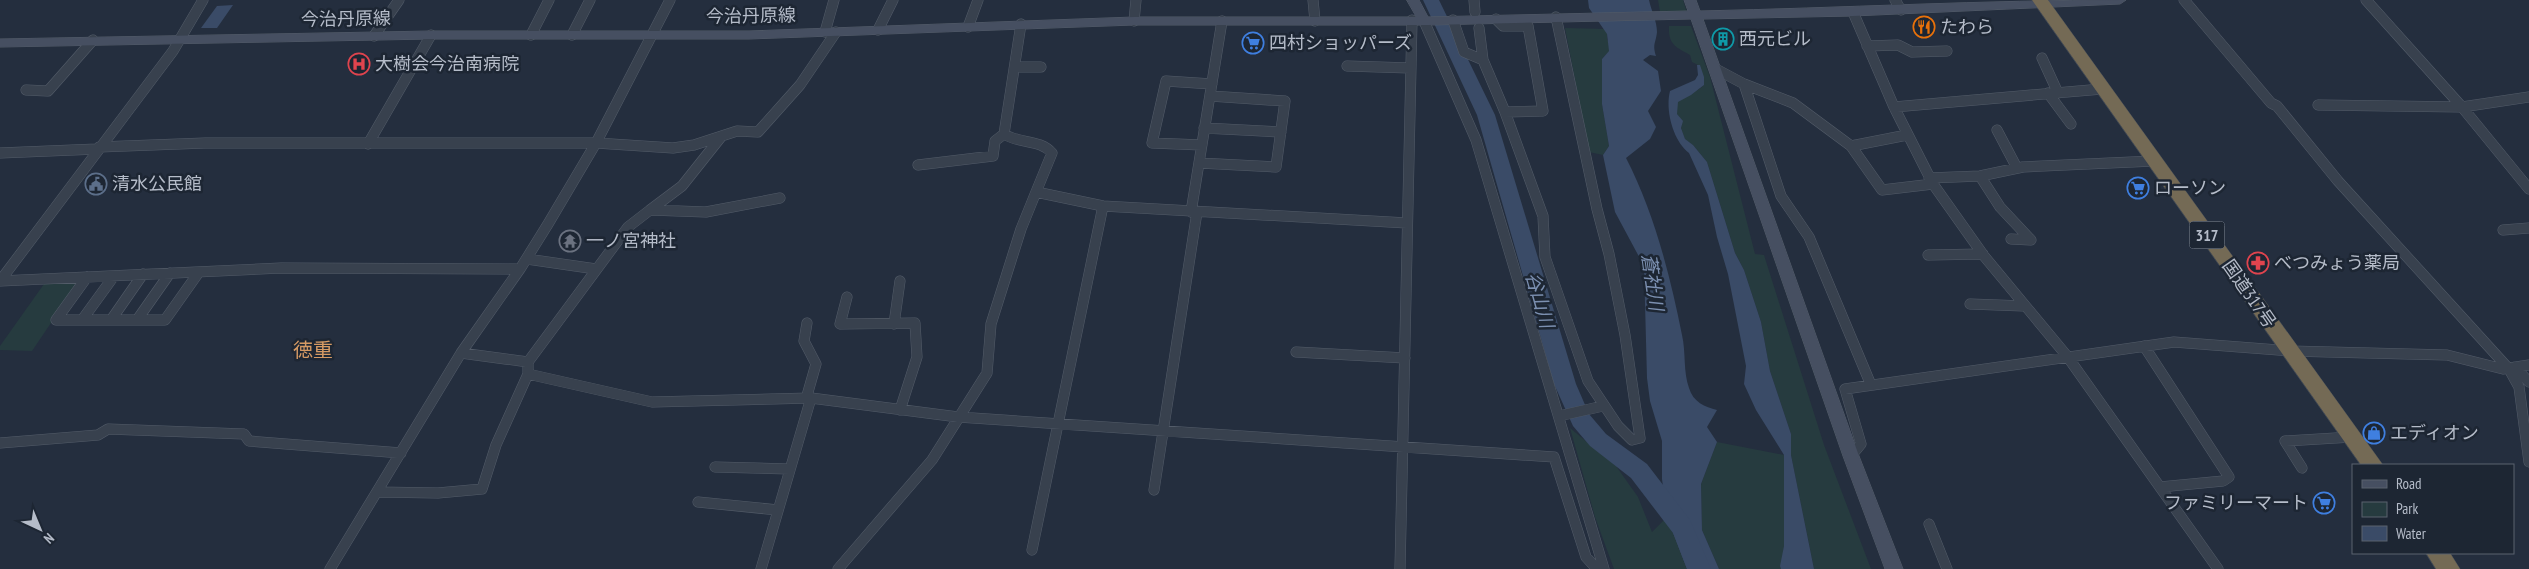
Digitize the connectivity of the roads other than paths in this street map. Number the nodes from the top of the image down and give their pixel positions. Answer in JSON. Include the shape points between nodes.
{"nodes":[{"id":1,"x":203,"y":0,"type":"edge"},
{"id":2,"x":399,"y":0,"type":"edge"},
{"id":3,"x":549,"y":0,"type":"edge"},
{"id":4,"x":590,"y":0,"type":"edge"},
{"id":5,"x":670,"y":0,"type":"edge"},
{"id":6,"x":834,"y":0,"type":"edge"},
{"id":7,"x":893,"y":0,"type":"edge"},
{"id":8,"x":978,"y":0,"type":"edge"},
{"id":9,"x":1136,"y":0,"type":"edge"},
{"id":10,"x":1314,"y":0,"type":"edge"},
{"id":11,"x":1413,"y":0,"type":"edge"},
{"id":12,"x":1474,"y":0,"type":"edge"},
{"id":13,"x":1690,"y":0,"type":"edge"},
{"id":14,"x":2120,"y":0,"type":"edge"},
{"id":15,"x":2184,"y":0,"type":"edge"},
{"id":16,"x":2366,"y":0,"type":"edge"},
{"id":17,"x":2041,"y":2,"type":"edge"},
{"id":18,"x":1898,"y":5,"type":"edge"},
{"id":19,"x":1475,"y":12,"type":"dead end"},
{"id":20,"x":1853,"y":12,"type":"junction"},
{"id":21,"x":1692,"y":15,"type":"junction"},
{"id":22,"x":1556,"y":17,"type":"junction"},
{"id":23,"x":1496,"y":19,"type":"junction"},
{"id":24,"x":1451,"y":20,"type":"junction"},
{"id":25,"x":1134,"y":21,"type":"junction"},
{"id":26,"x":1222,"y":21,"type":"junction"},
{"id":27,"x":1315,"y":21,"type":"junction"},
{"id":28,"x":1422,"y":21,"type":"junction"},
{"id":29,"x":1021,"y":24,"type":"junction"},
{"id":30,"x":968,"y":28,"type":"junction"},
{"id":31,"x":1479,"y":28,"type":"dead end"},
{"id":32,"x":878,"y":30,"type":"junction"},
{"id":33,"x":831,"y":32,"type":"junction"},
{"id":34,"x":431,"y":35,"type":"junction"},
{"id":35,"x":531,"y":35,"type":"junction"},
{"id":36,"x":572,"y":35,"type":"junction"},
{"id":37,"x":651,"y":35,"type":"junction"},
{"id":38,"x":374,"y":36,"type":"junction"},
{"id":39,"x":179,"y":39,"type":"junction"},
{"id":40,"x":93,"y":40,"type":"junction"},
{"id":41,"x":0,"y":43,"type":"edge"},
{"id":42,"x":1867,"y":46,"type":"junction"},
{"id":43,"x":1947,"y":51,"type":"dead end"},
{"id":44,"x":2042,"y":58,"type":"dead end"},
{"id":45,"x":1482,"y":60,"type":"junction"},
{"id":46,"x":1347,"y":66,"type":"dead end"},
{"id":47,"x":1015,"y":67,"type":"junction"},
{"id":48,"x":1041,"y":68,"type":"dead end"},
{"id":49,"x":1410,"y":68,"type":"junction"},
{"id":50,"x":1714,"y":68,"type":"junction"},
{"id":51,"x":1212,"y":84,"type":"junction"},
{"id":52,"x":1744,"y":84,"type":"junction"},
{"id":53,"x":2102,"y":89,"type":"junction"},
{"id":54,"x":26,"y":90,"type":"dead end"},
{"id":55,"x":2058,"y":93,"type":"junction"},
{"id":56,"x":2048,"y":94,"type":"junction"},
{"id":57,"x":1210,"y":96,"type":"junction"},
{"id":58,"x":2529,"y":97,"type":"edge"},
{"id":59,"x":2318,"y":105,"type":"dead end"},
{"id":60,"x":1894,"y":107,"type":"junction"},
{"id":61,"x":2462,"y":107,"type":"junction"},
{"id":62,"x":1505,"y":112,"type":"junction"},
{"id":63,"x":2071,"y":124,"type":"dead end"},
{"id":64,"x":1204,"y":128,"type":"junction"},
{"id":65,"x":1997,"y":130,"type":"dead end"},
{"id":66,"x":1281,"y":132,"type":"junction"},
{"id":67,"x":1004,"y":134,"type":"junction"},
{"id":68,"x":723,"y":135,"type":"junction"},
{"id":69,"x":1907,"y":135,"type":"junction"},
{"id":70,"x":596,"y":143,"type":"junction"},
{"id":71,"x":368,"y":144,"type":"junction"},
{"id":72,"x":1202,"y":145,"type":"junction"},
{"id":73,"x":1851,"y":146,"type":"junction"},
{"id":74,"x":98,"y":148,"type":"junction"},
{"id":75,"x":0,"y":153,"type":"edge"},
{"id":76,"x":2154,"y":161,"type":"junction"},
{"id":77,"x":1199,"y":163,"type":"junction"},
{"id":78,"x":918,"y":165,"type":"dead end"},
{"id":79,"x":2017,"y":168,"type":"junction"},
{"id":80,"x":1980,"y":176,"type":"junction"},
{"id":81,"x":1931,"y":181,"type":"junction"},
{"id":82,"x":2527,"y":184,"type":"edge"},
{"id":83,"x":1036,"y":192,"type":"junction"},
{"id":84,"x":780,"y":198,"type":"dead end"},
{"id":85,"x":1103,"y":206,"type":"junction"},
{"id":86,"x":650,"y":210,"type":"junction"},
{"id":87,"x":1194,"y":212,"type":"junction"},
{"id":88,"x":1407,"y":224,"type":"junction"},
{"id":89,"x":2529,"y":228,"type":"edge"},
{"id":90,"x":2503,"y":230,"type":"dead end"},
{"id":91,"x":2011,"y":239,"type":"dead end"},
{"id":92,"x":1983,"y":254,"type":"junction"},
{"id":93,"x":1928,"y":255,"type":"dead end"},
{"id":94,"x":527,"y":258,"type":"junction"},
{"id":95,"x":520,"y":269,"type":"junction"},
{"id":96,"x":596,"y":269,"type":"junction"},
{"id":97,"x":199,"y":272,"type":"junction"},
{"id":98,"x":170,"y":273,"type":"junction"},
{"id":99,"x":143,"y":274,"type":"junction"},
{"id":100,"x":114,"y":276,"type":"junction"},
{"id":101,"x":87,"y":277,"type":"junction"},
{"id":102,"x":0,"y":281,"type":"edge"},
{"id":103,"x":900,"y":281,"type":"dead end"},
{"id":104,"x":847,"y":297,"type":"dead end"},
{"id":105,"x":1970,"y":304,"type":"dead end"},
{"id":106,"x":2024,"y":306,"type":"junction"},
{"id":107,"x":82,"y":320,"type":"junction"},
{"id":108,"x":111,"y":320,"type":"junction"},
{"id":109,"x":137,"y":320,"type":"junction"},
{"id":110,"x":807,"y":323,"type":"dead end"},
{"id":111,"x":894,"y":324,"type":"junction"},
{"id":112,"x":2144,"y":346,"type":"junction"},
{"id":113,"x":2290,"y":351,"type":"junction"},
{"id":114,"x":1296,"y":352,"type":"dead end"},
{"id":115,"x":461,"y":353,"type":"junction"},
{"id":116,"x":2067,"y":356,"type":"junction"},
{"id":117,"x":1405,"y":358,"type":"junction"},
{"id":118,"x":2529,"y":364,"type":"edge"},
{"id":119,"x":528,"y":368,"type":"junction"},
{"id":120,"x":2512,"y":368,"type":"junction"},
{"id":121,"x":2529,"y":382,"type":"edge"},
{"id":122,"x":1871,"y":386,"type":"junction"},
{"id":123,"x":808,"y":398,"type":"junction"},
{"id":124,"x":1603,"y":406,"type":"junction"},
{"id":125,"x":900,"y":410,"type":"junction"},
{"id":126,"x":1560,"y":416,"type":"junction"},
{"id":127,"x":958,"y":417,"type":"junction"},
{"id":128,"x":1059,"y":425,"type":"junction"},
{"id":129,"x":1163,"y":431,"type":"junction"},
{"id":130,"x":2352,"y":437,"type":"junction"},
{"id":131,"x":0,"y":443,"type":"edge"},
{"id":132,"x":1404,"y":446,"type":"junction"},
{"id":133,"x":400,"y":452,"type":"junction"},
{"id":134,"x":1852,"y":456,"type":"junction"},
{"id":135,"x":2529,"y":462,"type":"edge"},
{"id":136,"x":2372,"y":464,"type":"edge"},
{"id":137,"x":715,"y":467,"type":"dead end"},
{"id":138,"x":2302,"y":468,"type":"dead end"},
{"id":139,"x":790,"y":469,"type":"junction"},
{"id":140,"x":2160,"y":487,"type":"junction"},
{"id":141,"x":1154,"y":490,"type":"dead end"},
{"id":142,"x":377,"y":492,"type":"junction"},
{"id":143,"x":698,"y":502,"type":"dead end"},
{"id":144,"x":778,"y":510,"type":"junction"},
{"id":145,"x":1929,"y":524,"type":"dead end"},
{"id":146,"x":1032,"y":550,"type":"dead end"},
{"id":147,"x":2438,"y":554,"type":"edge"},
{"id":148,"x":330,"y":569,"type":"edge"},
{"id":149,"x":761,"y":569,"type":"edge"},
{"id":150,"x":838,"y":569,"type":"edge"},
{"id":151,"x":1400,"y":569,"type":"edge"},
{"id":152,"x":1597,"y":569,"type":"edge"},
{"id":153,"x":1604,"y":569,"type":"edge"},
{"id":154,"x":1894,"y":569,"type":"edge"},
{"id":155,"x":1947,"y":569,"type":"edge"},
{"id":156,"x":2218,"y":569,"type":"edge"},
{"id":157,"x":2449,"y":569,"type":"edge"}],
"edges":[{"from":1,"to":39,"type":"street"},
{"from":2,"to":38,"type":"street"},
{"from":3,"to":35,"type":"street"},
{"from":4,"to":36,"type":"street"},
{"from":5,"to":37,"type":"street"},
{"from":6,"to":33,"type":"street"},
{"from":7,"to":32,"type":"street"},
{"from":8,"to":30,"type":"street"},
{"from":9,"to":25,"type":"street"},
{"from":10,"to":27,"type":"street"},
{"from":11,"to":28,"type":"main road"},
{"from":12,"to":19,"type":"street"},
{"from":13,"to":21,"type":"main road"},
{"from":14,"to":17,"type":"main road","name":"今治丹原線"},
{"from":15,"to":120,"type":"street","via":[[2338,181]]},
{"from":16,"to":61,"type":"street"},
{"from":17,"to":18,"type":"main road","name":"今治丹原線"},
{"from":17,"to":53,"type":"highway","name":"国道317号","number":"317"},
{"from":18,"to":20,"type":"main road","name":"今治丹原線"},
{"from":20,"to":21,"type":"main road","name":"今治丹原線"},
{"from":20,"to":42,"type":"street"},
{"from":21,"to":22,"type":"main road","name":"今治丹原線"},
{"from":21,"to":50,"type":"main road"},
{"from":22,"to":23,"type":"main road","name":"今治丹原線"},
{"from":22,"to":124,"type":"street","via":[[1609,254],[1640,438],[1632,440]]},
{"from":23,"to":24,"type":"main road","name":"今治丹原線"},
{"from":23,"to":62,"type":"street","via":[[1503,26],[1528,26],[1543,110]]},
{"from":24,"to":28,"type":"main road","name":"今治丹原線"},
{"from":24,"to":45,"type":"street","via":[[1464,52]]},
{"from":25,"to":26,"type":"main road","name":"今治丹原線"},
{"from":25,"to":29,"type":"main road","name":"今治丹原線"},
{"from":26,"to":27,"type":"main road","name":"今治丹原線"},
{"from":26,"to":51,"type":"street"},
{"from":27,"to":28,"type":"main road","name":"今治丹原線"},
{"from":28,"to":49,"type":"street"},
{"from":28,"to":126,"type":"street","via":[[1476,140]]},
{"from":29,"to":30,"type":"main road","name":"今治丹原線"},
{"from":29,"to":47,"type":"street"},
{"from":30,"to":32,"type":"main road","name":"今治丹原線"},
{"from":31,"to":45,"type":"street"},
{"from":32,"to":33,"type":"main road","name":"今治丹原線"},
{"from":33,"to":37,"type":"main road","name":"今治丹原線"},
{"from":33,"to":68,"type":"street","via":[[800,85],[758,132],[737,131]]},
{"from":34,"to":35,"type":"main road","name":"今治丹原線"},
{"from":34,"to":38,"type":"main road","name":"今治丹原線"},
{"from":34,"to":71,"type":"street"},
{"from":35,"to":36,"type":"main road","name":"今治丹原線"},
{"from":36,"to":37,"type":"main road","name":"今治丹原線"},
{"from":37,"to":70,"type":"street"},
{"from":38,"to":39,"type":"main road","name":"今治丹原線"},
{"from":39,"to":40,"type":"main road","name":"今治丹原線"},
{"from":39,"to":74,"type":"street"},
{"from":40,"to":41,"type":"main road","name":"今治丹原線"},
{"from":40,"to":54,"type":"street","via":[[48,91]]},
{"from":42,"to":43,"type":"street","via":[[1898,46],[1912,52]]},
{"from":42,"to":60,"type":"street"},
{"from":44,"to":55,"type":"street"},
{"from":45,"to":62,"type":"street"},
{"from":46,"to":49,"type":"street"},
{"from":47,"to":48,"type":"street"},
{"from":47,"to":67,"type":"street"},
{"from":49,"to":88,"type":"street"},
{"from":50,"to":52,"type":"street"},
{"from":50,"to":134,"type":"main road"},
{"from":51,"to":57,"type":"street"},
{"from":51,"to":72,"type":"street","via":[[1166,81],[1152,143]]},
{"from":52,"to":73,"type":"street","via":[[1793,103]]},
{"from":52,"to":122,"type":"street","via":[[1781,196],[1809,237]]},
{"from":53,"to":55,"type":"street"},
{"from":53,"to":76,"type":"highway","name":"国道317号","number":"317"},
{"from":55,"to":56,"type":"street"},
{"from":56,"to":60,"type":"street"},
{"from":56,"to":63,"type":"street"},
{"from":57,"to":64,"type":"street"},
{"from":57,"to":66,"type":"street","via":[[1284,100]]},
{"from":58,"to":61,"type":"street"},
{"from":59,"to":61,"type":"street"},
{"from":60,"to":69,"type":"street"},
{"from":61,"to":82,"type":"street"},
{"from":62,"to":124,"type":"street","via":[[1541,208],[1546,257],[1588,382]]},
{"from":64,"to":66,"type":"street"},
{"from":64,"to":72,"type":"street"},
{"from":65,"to":79,"type":"street"},
{"from":66,"to":77,"type":"street","via":[[1276,167]]},
{"from":67,"to":78,"type":"street","via":[[995,141],[993,156]]},
{"from":67,"to":83,"type":"street","via":[[1013,140],[1045,145],[1052,153]]},
{"from":68,"to":70,"type":"street","via":[[673,148]]},
{"from":68,"to":86,"type":"street","via":[[682,186]]},
{"from":69,"to":73,"type":"street"},
{"from":69,"to":81,"type":"street"},
{"from":70,"to":71,"type":"street"},
{"from":70,"to":94,"type":"street"},
{"from":71,"to":74,"type":"street","via":[[205,143]]},
{"from":72,"to":77,"type":"street"},
{"from":73,"to":81,"type":"street","via":[[1882,190]]},
{"from":74,"to":75,"type":"street"},
{"from":74,"to":102,"type":"street"},
{"from":76,"to":79,"type":"street"},
{"from":76,"to":113,"type":"highway","name":"国道317号","number":"317"},
{"from":77,"to":87,"type":"street"},
{"from":79,"to":80,"type":"street"},
{"from":80,"to":81,"type":"street"},
{"from":80,"to":91,"type":"street","via":[[2000,207],[2031,240]]},
{"from":81,"to":92,"type":"street"},
{"from":83,"to":85,"type":"street"},
{"from":83,"to":127,"type":"street","via":[[991,324],[987,373]]},
{"from":84,"to":86,"type":"street","via":[[706,212]]},
{"from":85,"to":87,"type":"street"},
{"from":85,"to":128,"type":"street"},
{"from":86,"to":96,"type":"street","via":[[628,227]]},
{"from":87,"to":88,"type":"street"},
{"from":87,"to":129,"type":"street"},
{"from":88,"to":117,"type":"street"},
{"from":89,"to":90,"type":"street"},
{"from":92,"to":93,"type":"street"},
{"from":92,"to":106,"type":"street"},
{"from":94,"to":95,"type":"street"},
{"from":94,"to":96,"type":"street"},
{"from":95,"to":97,"type":"street","via":[[281,268]]},
{"from":95,"to":115,"type":"street"},
{"from":96,"to":119,"type":"street"},
{"from":97,"to":98,"type":"street"},
{"from":97,"to":109,"type":"street","via":[[164,320]]},
{"from":98,"to":99,"type":"street"},
{"from":98,"to":109,"type":"street"},
{"from":99,"to":100,"type":"street"},
{"from":99,"to":108,"type":"street"},
{"from":100,"to":101,"type":"street"},
{"from":100,"to":107,"type":"street"},
{"from":101,"to":102,"type":"street"},
{"from":101,"to":107,"type":"street","via":[[56,320]]},
{"from":103,"to":111,"type":"street"},
{"from":104,"to":111,"type":"street","via":[[840,324]]},
{"from":105,"to":106,"type":"street"},
{"from":106,"to":116,"type":"street"},
{"from":107,"to":108,"type":"street"},
{"from":108,"to":109,"type":"street"},
{"from":110,"to":123,"type":"street","via":[[804,341],[816,364]]},
{"from":111,"to":125,"type":"street","via":[[915,323],[920,340],[918,360]]},
{"from":112,"to":113,"type":"street","via":[[2174,342]]},
{"from":112,"to":116,"type":"street"},
{"from":112,"to":140,"type":"street","via":[[2229,477],[2223,481]]},
{"from":113,"to":120,"type":"street","via":[[2447,355]]},
{"from":113,"to":130,"type":"highway","name":"国道317号","number":"317"},
{"from":114,"to":117,"type":"street"},
{"from":115,"to":119,"type":"street"},
{"from":115,"to":133,"type":"street"},
{"from":116,"to":122,"type":"street"},
{"from":116,"to":140,"type":"street"},
{"from":117,"to":132,"type":"street"},
{"from":118,"to":120,"type":"street"},
{"from":119,"to":123,"type":"street","via":[[652,402]]},
{"from":119,"to":142,"type":"street","via":[[499,437],[482,489],[438,493]]},
{"from":120,"to":121,"type":"street"},
{"from":120,"to":135,"type":"street","via":[[2519,387]]},
{"from":122,"to":134,"type":"street","via":[[1845,389],[1861,444]]},
{"from":123,"to":125,"type":"street"},
{"from":123,"to":139,"type":"street"},
{"from":124,"to":126,"type":"street"},
{"from":125,"to":127,"type":"street"},
{"from":126,"to":153,"type":"street"},
{"from":127,"to":128,"type":"street"},
{"from":127,"to":150,"type":"street","via":[[932,460]]},
{"from":128,"to":129,"type":"street"},
{"from":128,"to":146,"type":"street"},
{"from":129,"to":132,"type":"street"},
{"from":129,"to":141,"type":"street"},
{"from":130,"to":136,"type":"highway","name":"国道317号","number":"317"},
{"from":130,"to":138,"type":"street","via":[[2285,441]]},
{"from":131,"to":133,"type":"street","via":[[98,435],[108,429],[244,434],[249,441]]},
{"from":132,"to":151,"type":"street"},
{"from":132,"to":152,"type":"street","via":[[1554,457],[1586,558]]},
{"from":133,"to":142,"type":"street"},
{"from":134,"to":154,"type":"main road"},
{"from":137,"to":139,"type":"street"},
{"from":139,"to":144,"type":"street"},
{"from":140,"to":156,"type":"street"},
{"from":142,"to":148,"type":"street"},
{"from":143,"to":144,"type":"street"},
{"from":144,"to":149,"type":"street"},
{"from":145,"to":155,"type":"street"},
{"from":147,"to":157,"type":"highway"}]}
